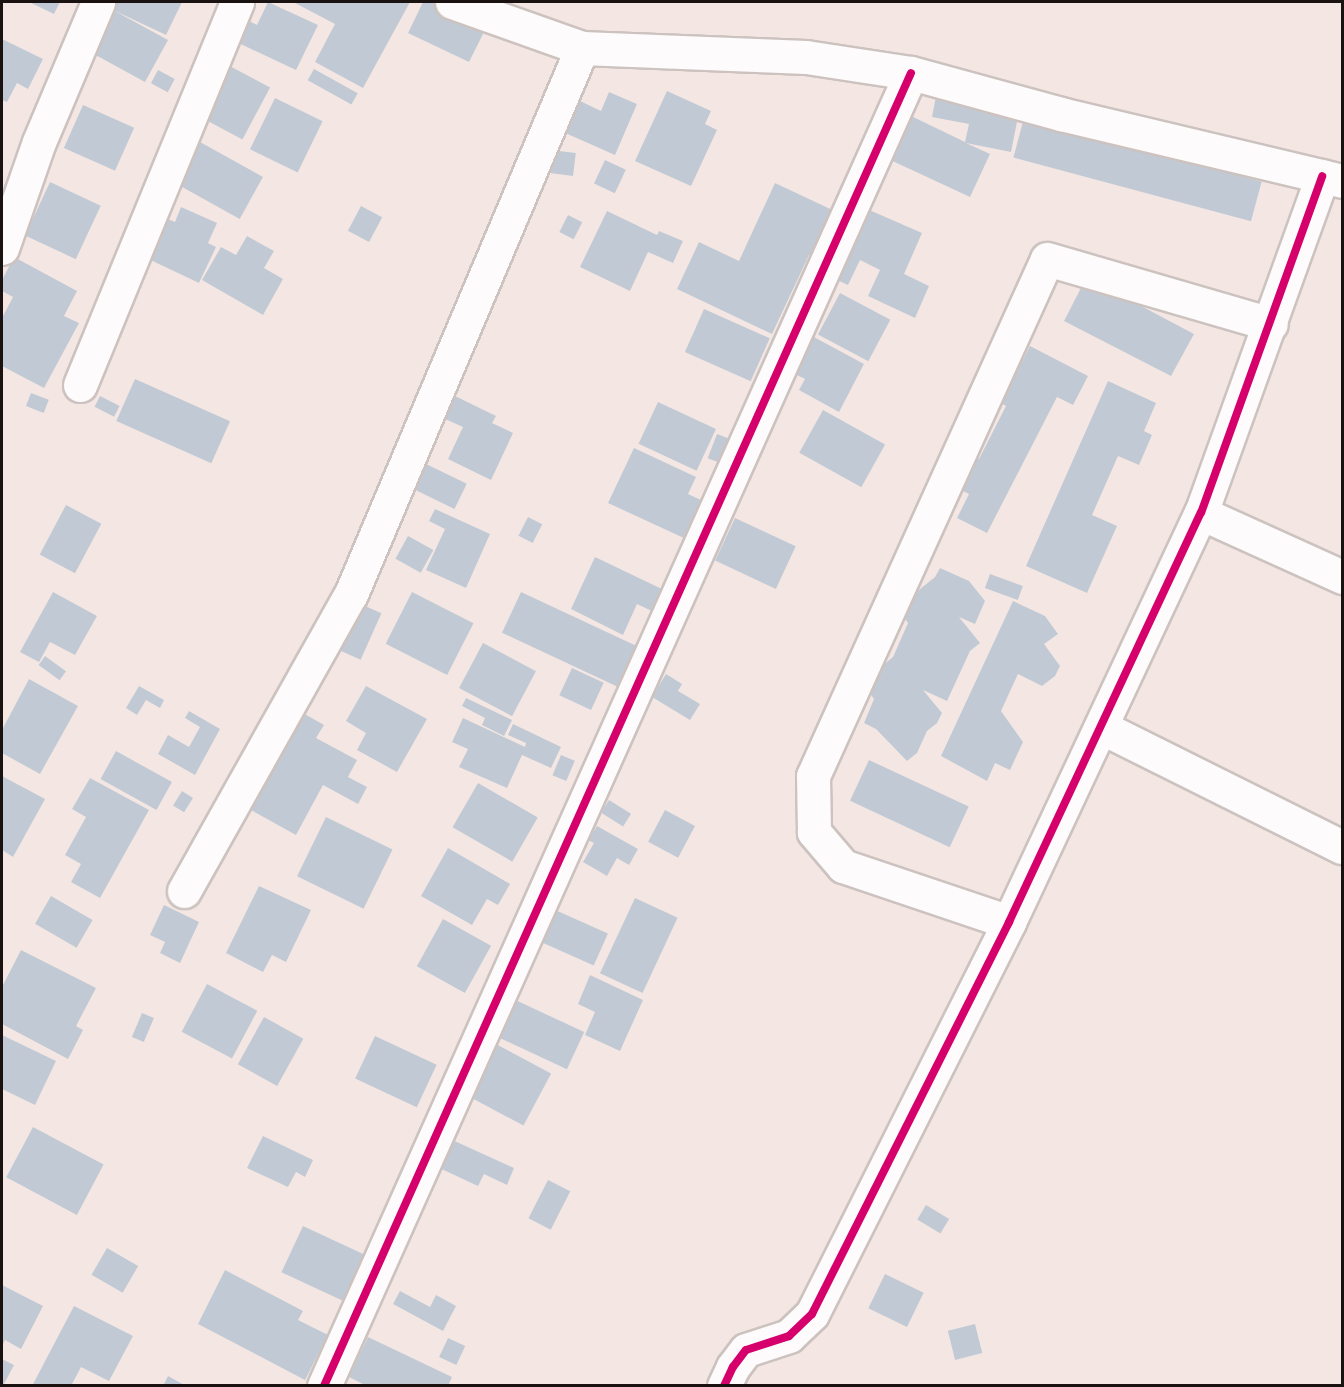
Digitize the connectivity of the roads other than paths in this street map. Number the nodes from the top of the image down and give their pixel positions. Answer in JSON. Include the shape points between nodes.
{"nodes":[{"id":1,"x":98,"y":2,"type":"edge"},
{"id":2,"x":237,"y":2,"type":"edge"},
{"id":3,"x":452,"y":2,"type":"edge"},
{"id":4,"x":582,"y":48,"type":"junction"},
{"id":5,"x":911,"y":73,"type":"junction"},
{"id":6,"x":1332,"y":179,"type":"edge"},
{"id":7,"x":2,"y":248,"type":"edge"},
{"id":8,"x":1271,"y":324,"type":"junction"},
{"id":9,"x":80,"y":385,"type":"dead end"},
{"id":10,"x":1200,"y":513,"type":"junction"},
{"id":11,"x":1342,"y":577,"type":"edge"},
{"id":12,"x":1101,"y":727,"type":"junction"},
{"id":13,"x":1342,"y":848,"type":"edge"},
{"id":14,"x":184,"y":891,"type":"dead end"},
{"id":15,"x":1009,"y":922,"type":"junction"},
{"id":16,"x":324,"y":1386,"type":"edge"},
{"id":17,"x":724,"y":1386,"type":"edge"}],
"edges":[{"from":1,"to":7,"type":"street","via":[[39,142]]},
{"from":2,"to":9,"type":"street"},
{"from":3,"to":4,"type":"street"},
{"from":4,"to":5,"type":"street","via":[[806,57]]},
{"from":4,"to":14,"type":"street","via":[[351,594]]},
{"from":5,"to":6,"type":"street","via":[[1061,114]]},
{"from":5,"to":16,"type":"street"},
{"from":6,"to":8,"type":"street"},
{"from":8,"to":10,"type":"street"},
{"from":8,"to":15,"type":"street","via":[[1047,259],[813,776],[814,832],[843,866]]},
{"from":10,"to":11,"type":"street"},
{"from":10,"to":12,"type":"street"},
{"from":12,"to":13,"type":"street"},
{"from":12,"to":15,"type":"street"},
{"from":15,"to":17,"type":"street","via":[[812,1314],[789,1336],[746,1350]]}]}
